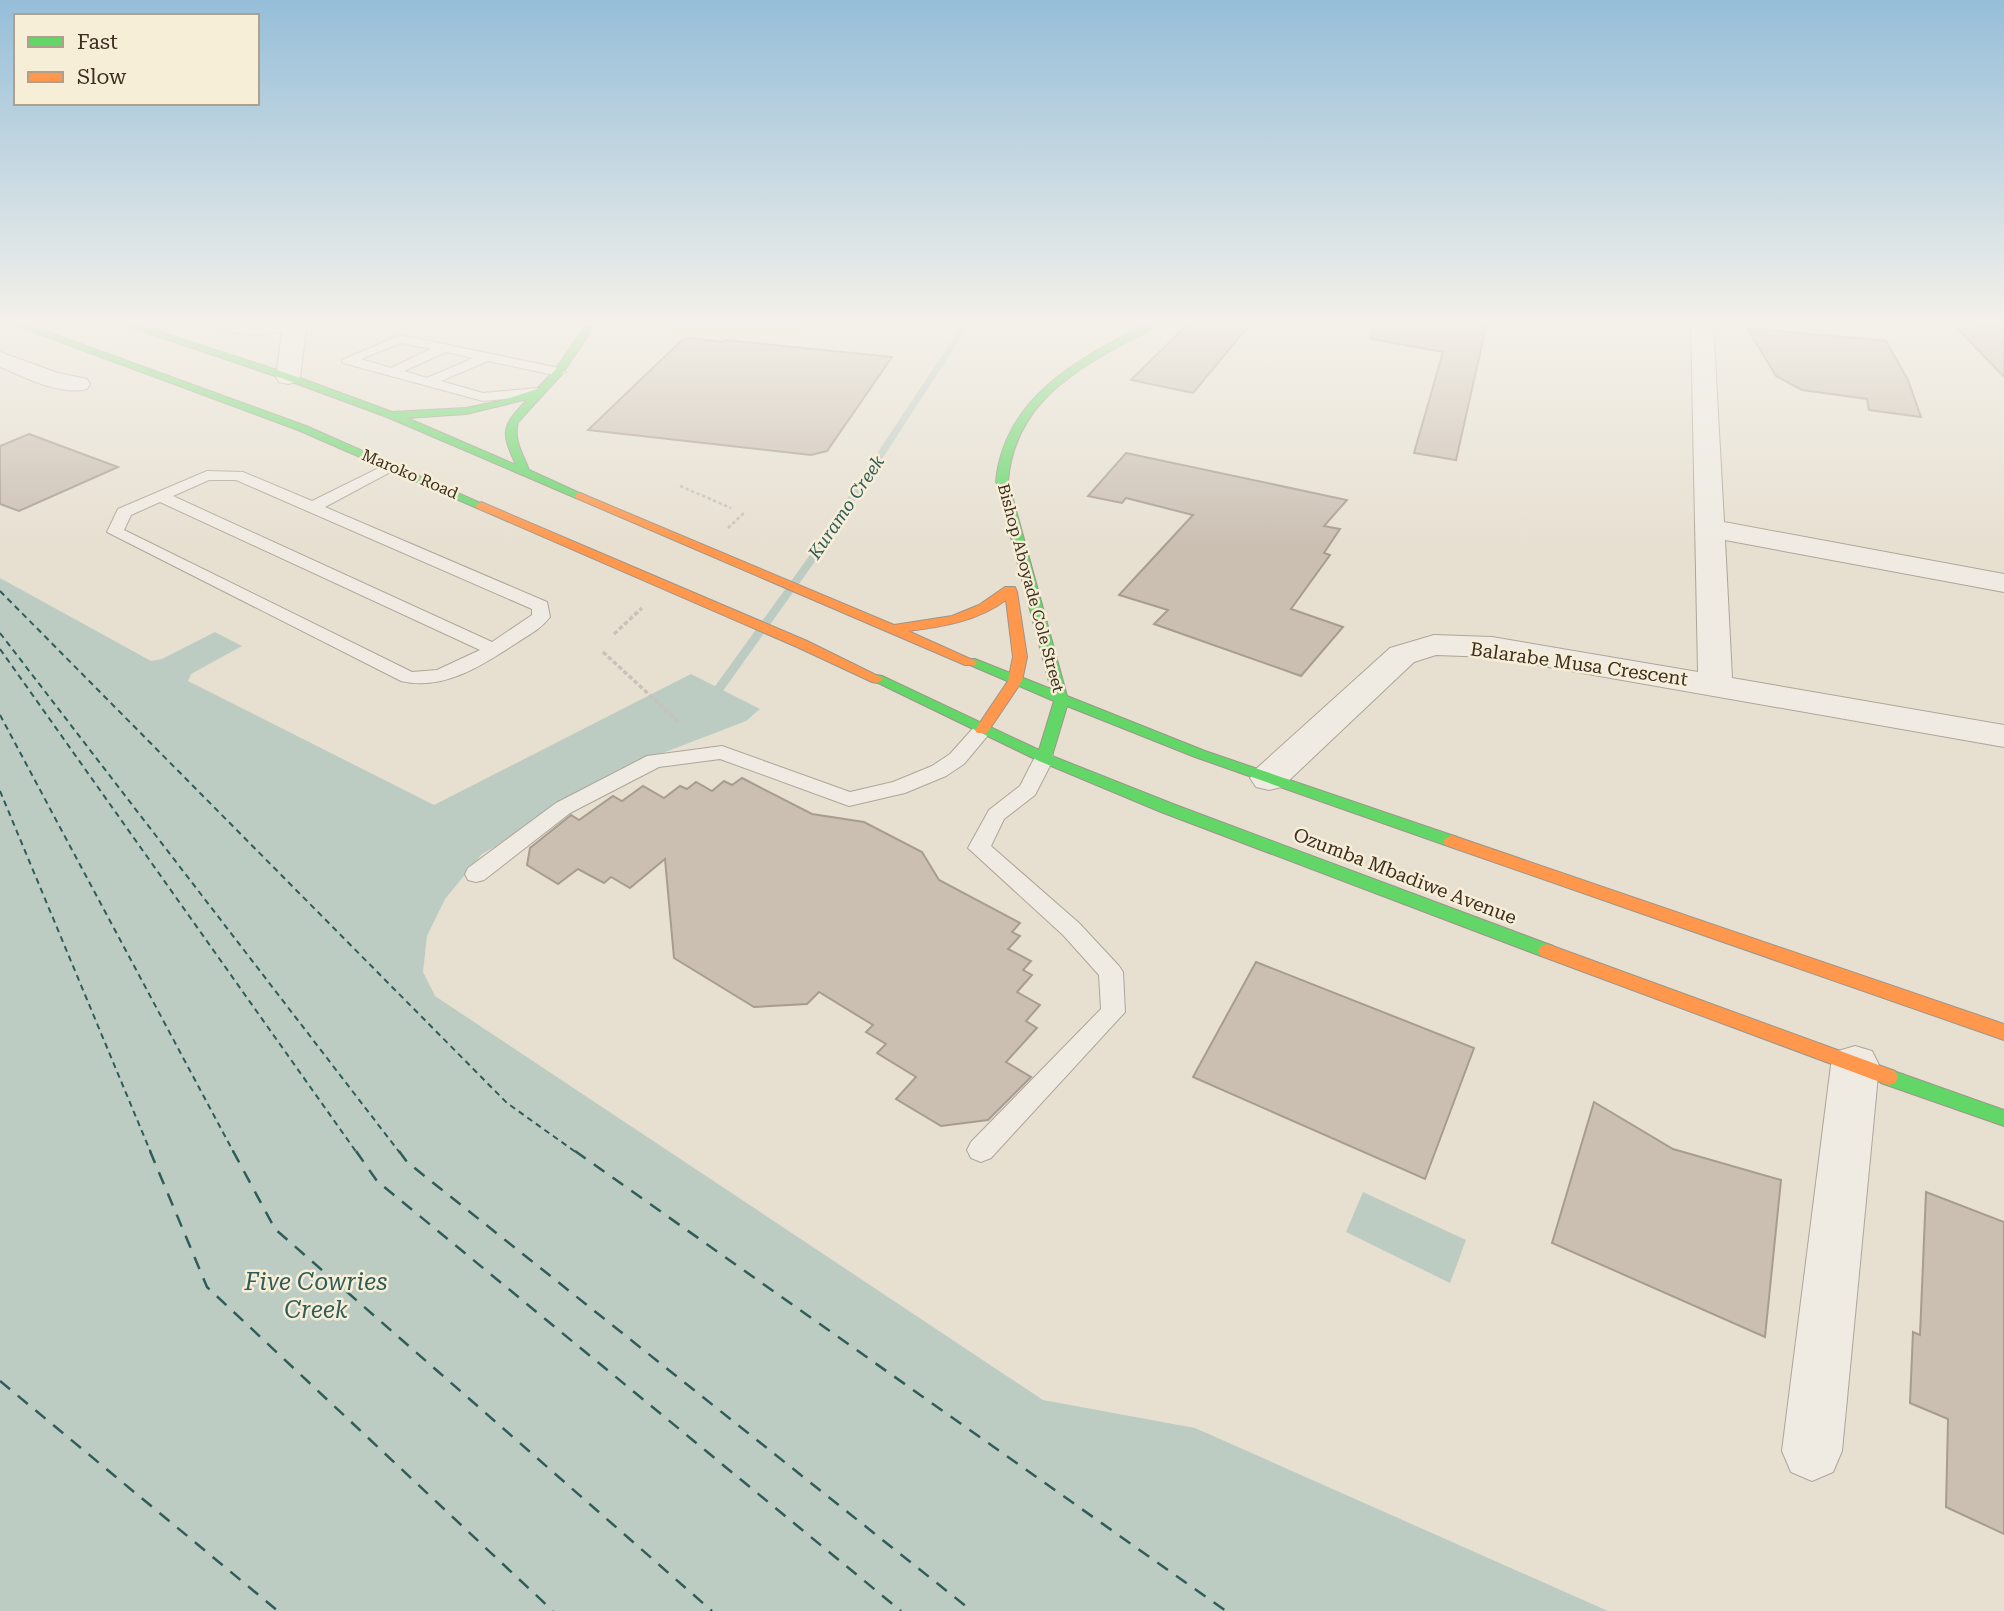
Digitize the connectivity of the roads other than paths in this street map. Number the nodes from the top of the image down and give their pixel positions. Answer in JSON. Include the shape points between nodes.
{"nodes":[{"id":1,"x":221,"y":397,"type":"edge"},
{"id":2,"x":343,"y":397,"type":"edge"},
{"id":3,"x":526,"y":397,"type":"edge"},
{"id":4,"x":534,"y":397,"type":"edge"},
{"id":5,"x":1044,"y":397,"type":"edge"},
{"id":6,"x":1705,"y":397,"type":"edge"},
{"id":7,"x":391,"y":415,"type":"junction"},
{"id":8,"x":391,"y":466,"type":"junction"},
{"id":9,"x":524,"y":470,"type":"junction"},
{"id":10,"x":159,"y":496,"type":"junction"},
{"id":11,"x":313,"y":507,"type":"junction"},
{"id":12,"x":1709,"y":528,"type":"junction"},
{"id":13,"x":2004,"y":583,"type":"edge"},
{"id":14,"x":892,"y":629,"type":"junction"},
{"id":15,"x":802,"y":644,"type":"joint"},
{"id":16,"x":492,"y":649,"type":"junction"},
{"id":17,"x":1015,"y":681,"type":"junction"},
{"id":18,"x":1715,"y":684,"type":"junction"},
{"id":19,"x":1061,"y":700,"type":"junction"},
{"id":20,"x":982,"y":730,"type":"junction"},
{"id":21,"x":2004,"y":736,"type":"edge"},
{"id":22,"x":1044,"y":758,"type":"junction"},
{"id":23,"x":1269,"y":778,"type":"junction"},
{"id":24,"x":476,"y":874,"type":"dead end"},
{"id":25,"x":2004,"y":1031,"type":"edge"},
{"id":26,"x":1855,"y":1065,"type":"junction"},
{"id":27,"x":2004,"y":1118,"type":"edge"},
{"id":28,"x":981,"y":1150,"type":"dead end"},
{"id":29,"x":1812,"y":1451,"type":"dead end"}],
"edges":[{"from":1,"to":8,"type":"main road","name":"Maroko Road"},
{"from":2,"to":7,"type":"main road"},
{"from":3,"to":7,"type":"main road","via":[[506,406],[468,412]]},
{"from":4,"to":9,"type":"main road","via":[[509,431]]},
{"from":5,"to":19,"type":"main road","name":"Bishop Aboyade Cole Street","via":[[1025,415],[1005,447],[1001,464]]},
{"from":6,"to":12,"type":"street","name":"Balarabe Musa Crescent"},
{"from":7,"to":9,"type":"main road"},
{"from":8,"to":11,"type":"lane"},
{"from":8,"to":15,"type":"main road","name":"Maroko Road"},
{"from":9,"to":14,"type":"main road"},
{"from":10,"to":11,"type":"lane","via":[[206,476],[226,474]]},
{"from":10,"to":16,"type":"lane"},
{"from":10,"to":16,"type":"lane","via":[[124,512],[114,532],[408,677],[447,675]]},
{"from":11,"to":16,"type":"lane","via":[[541,606],[541,617]]},
{"from":12,"to":13,"type":"street"},
{"from":12,"to":18,"type":"street","name":"Balarabe Musa Crescent"},
{"from":14,"to":17,"type":"main road"},
{"from":14,"to":17,"type":"main road","name":"Bishop Aboyade Cole Street","via":[[967,618],[994,606],[1009,584],[1020,657]]},
{"from":15,"to":20,"type":"main road","name":"Ozumba Mbadiwe Avenue"},
{"from":17,"to":19,"type":"main road"},
{"from":17,"to":20,"type":"main road","name":"Bishop Aboyade Cole Street"},
{"from":18,"to":21,"type":"street","name":"Balarabe Musa Crescent"},
{"from":18,"to":23,"type":"street","name":"Balarabe Musa Crescent","via":[[1492,648],[1434,645],[1402,655]]},
{"from":19,"to":22,"type":"main road","name":"Bishop Aboyade Cole Street"},
{"from":19,"to":23,"type":"main road"},
{"from":20,"to":22,"type":"main road","name":"Ozumba Mbadiwe Avenue"},
{"from":20,"to":24,"type":"lane","via":[[957,759],[939,771],[898,788],[849,800],[722,752],[654,761],[563,808]]},
{"from":22,"to":26,"type":"main road","name":"Ozumba Mbadiwe Avenue","via":[[1315,865]]},
{"from":22,"to":28,"type":"lane","via":[[1028,790],[996,815],[979,848],[1071,929],[1111,972],[1113,1012]]},
{"from":23,"to":25,"type":"main road"},
{"from":26,"to":27,"type":"main road","name":"Ozumba Mbadiwe Avenue"},
{"from":26,"to":29,"type":"street"}]}
